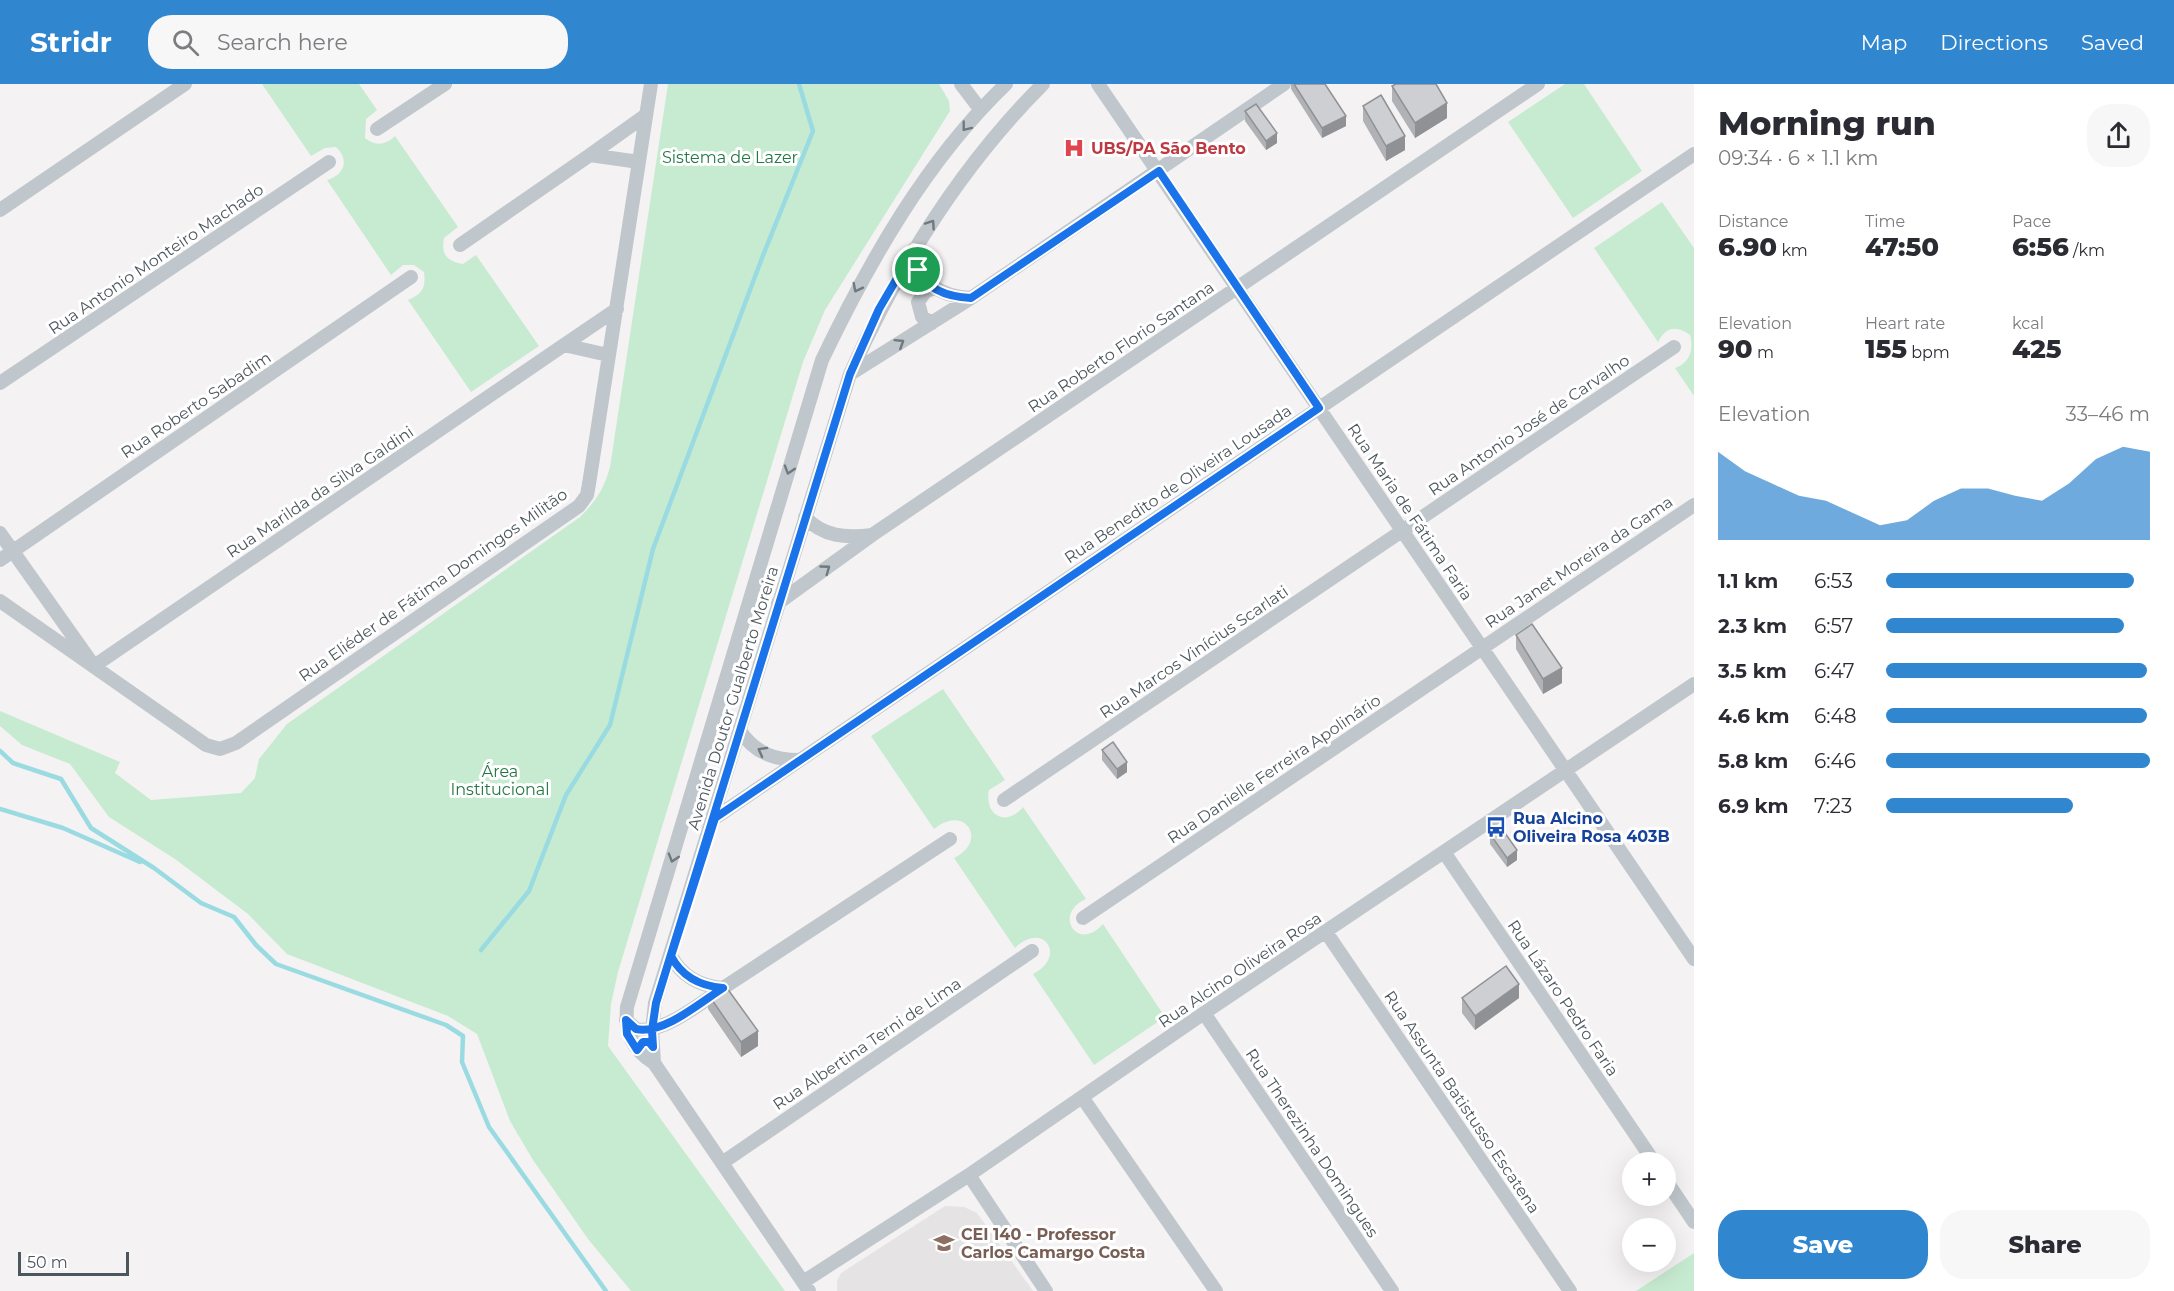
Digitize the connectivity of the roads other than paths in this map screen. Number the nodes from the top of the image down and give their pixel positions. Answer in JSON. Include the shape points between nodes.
{"nodes":[{"id":1,"x":185,"y":84,"type":"edge"},
{"id":2,"x":444,"y":84,"type":"edge"},
{"id":3,"x":651,"y":84,"type":"edge"},
{"id":4,"x":961,"y":84,"type":"edge"},
{"id":5,"x":1006,"y":84,"type":"edge"},
{"id":6,"x":1043,"y":84,"type":"edge"},
{"id":7,"x":1098,"y":84,"type":"edge"},
{"id":8,"x":1284,"y":84,"type":"edge"},
{"id":9,"x":1538,"y":84,"type":"edge"},
{"id":10,"x":980,"y":109,"type":"junction"},
{"id":11,"x":646,"y":116,"type":"junction"},
{"id":12,"x":377,"y":129,"type":"dead end"},
{"id":13,"x":1694,"y":154,"type":"edge"},
{"id":14,"x":590,"y":155,"type":"junction"},
{"id":15,"x":330,"y":162,"type":"dead end"},
{"id":16,"x":639,"y":162,"type":"junction"},
{"id":17,"x":1159,"y":171,"type":"junction"},
{"id":18,"x":0,"y":210,"type":"edge"},
{"id":19,"x":460,"y":245,"type":"dead end"},
{"id":20,"x":914,"y":249,"type":"junction"},
{"id":21,"x":411,"y":278,"type":"dead end"},
{"id":22,"x":1239,"y":287,"type":"junction"},
{"id":23,"x":933,"y":288,"type":"junction"},
{"id":24,"x":971,"y":298,"type":"junction"},
{"id":25,"x":616,"y":309,"type":"junction"},
{"id":26,"x":932,"y":323,"type":"junction"},
{"id":27,"x":564,"y":345,"type":"junction"},
{"id":28,"x":1674,"y":347,"type":"dead end"},
{"id":29,"x":608,"y":355,"type":"junction"},
{"id":30,"x":850,"y":374,"type":"junction"},
{"id":31,"x":0,"y":383,"type":"edge"},
{"id":32,"x":1319,"y":408,"type":"junction"},
{"id":33,"x":1694,"y":505,"type":"edge"},
{"id":34,"x":805,"y":517,"type":"junction"},
{"id":35,"x":1403,"y":531,"type":"junction"},
{"id":36,"x":0,"y":533,"type":"edge"},
{"id":37,"x":872,"y":535,"type":"junction"},
{"id":38,"x":12,"y":551,"type":"junction"},
{"id":39,"x":0,"y":560,"type":"edge"},
{"id":40,"x":0,"y":601,"type":"edge"},
{"id":41,"x":778,"y":603,"type":"junction"},
{"id":42,"x":1483,"y":647,"type":"junction"},
{"id":43,"x":94,"y":666,"type":"junction"},
{"id":44,"x":1692,"y":691,"type":"edge"},
{"id":45,"x":741,"y":730,"type":"junction"},
{"id":46,"x":800,"y":760,"type":"junction"},
{"id":47,"x":1567,"y":769,"type":"junction"},
{"id":48,"x":1004,"y":800,"type":"dead end"},
{"id":49,"x":715,"y":818,"type":"junction"},
{"id":50,"x":950,"y":839,"type":"dead end"},
{"id":51,"x":1444,"y":852,"type":"junction"},
{"id":52,"x":1083,"y":918,"type":"dead end"},
{"id":53,"x":1326,"y":932,"type":"junction"},
{"id":54,"x":1032,"y":951,"type":"dead end"},
{"id":55,"x":671,"y":956,"type":"junction"},
{"id":56,"x":1694,"y":959,"type":"edge"},
{"id":57,"x":723,"y":988,"type":"junction"},
{"id":58,"x":1204,"y":1013,"type":"junction"},
{"id":59,"x":627,"y":1027,"type":"junction"},
{"id":60,"x":652,"y":1030,"type":"junction"},
{"id":61,"x":653,"y":1047,"type":"junction"},
{"id":62,"x":637,"y":1050,"type":"junction"},
{"id":63,"x":654,"y":1064,"type":"junction"},
{"id":64,"x":1082,"y":1097,"type":"junction"},
{"id":65,"x":1647,"y":1152,"type":"edge"},
{"id":66,"x":722,"y":1163,"type":"junction"},
{"id":67,"x":969,"y":1175,"type":"junction"},
{"id":68,"x":1676,"y":1195,"type":"edge"},
{"id":69,"x":1694,"y":1222,"type":"edge"},
{"id":70,"x":806,"y":1287,"type":"edge"},
{"id":71,"x":1046,"y":1291,"type":"edge"},
{"id":72,"x":1216,"y":1291,"type":"edge"},
{"id":73,"x":1392,"y":1291,"type":"edge"},
{"id":74,"x":1570,"y":1291,"type":"edge"}],
"edges":[{"from":1,"to":18,"type":"street"},
{"from":2,"to":12,"type":"street"},
{"from":3,"to":11,"type":"street","name":"Rua Eliéder de Fátima Domingos Militão"},
{"from":4,"to":10,"type":"street"},
{"from":5,"to":10,"type":"street","name":"Avenida Doutor Gualberto Moreira"},
{"from":20,"to":6,"type":"street","name":"Avenida Doutor Gualberto Moreira","one_way":true,"via":[[982,150]]},
{"from":7,"to":17,"type":"street","name":"Rua Maria de Fátima Faria"},
{"from":8,"to":17,"type":"street"},
{"from":9,"to":22,"type":"street","name":"Rua Roberto Florio Santana"},
{"from":10,"to":59,"type":"street","name":"Avenida Doutor Gualberto Moreira","one_way":true,"via":[[915,194],[859,284],[822,360],[627,1007]]},
{"from":11,"to":14,"type":"street"},
{"from":11,"to":16,"type":"street","name":"Rua Eliéder de Fátima Domingos Militão"},
{"from":13,"to":32,"type":"street","name":"Rua Benedito de Oliveira Lousada"},
{"from":14,"to":16,"type":"street"},
{"from":14,"to":19,"type":"street"},
{"from":15,"to":31,"type":"street","name":"Rua Antonio Monteiro Machado"},
{"from":16,"to":25,"type":"street","name":"Rua Eliéder de Fátima Domingos Militão"},
{"from":17,"to":22,"type":"street","name":"Rua Maria de Fátima Faria"},
{"from":17,"to":24,"type":"street"},
{"from":20,"to":23,"type":"street","via":[[920,274]]},
{"from":20,"to":30,"type":"street","name":"Avenida Doutor Gualberto Moreira","via":[[879,309]]},
{"from":21,"to":38,"type":"street","name":"Rua Roberto Sabadim"},
{"from":22,"to":32,"type":"street","name":"Rua Maria de Fátima Faria"},
{"from":22,"to":37,"type":"street","name":"Rua Roberto Florio Santana"},
{"from":23,"to":24,"type":"street","via":[[952,297]]},
{"from":23,"to":26,"type":"street","via":[[918,302],[922,317]]},
{"from":24,"to":26,"type":"street"},
{"from":25,"to":27,"type":"street","name":"Rua Marilda da Silva Galdini"},
{"from":25,"to":29,"type":"street","name":"Rua Eliéder de Fátima Domingos Militão"},
{"from":30,"to":26,"type":"street","one_way":true},
{"from":27,"to":29,"type":"street"},
{"from":27,"to":43,"type":"street","name":"Rua Marilda da Silva Galdini"},
{"from":28,"to":35,"type":"street","name":"Rua Antonio José de Carvalho"},
{"from":29,"to":43,"type":"street","name":"Rua Eliéder de Fátima Domingos Militão","via":[[586,495],[579,506],[236,743],[220,749],[206,746]]},
{"from":30,"to":34,"type":"street","name":"Avenida Doutor Gualberto Moreira"},
{"from":32,"to":35,"type":"street","name":"Rua Maria de Fátima Faria"},
{"from":32,"to":46,"type":"street","name":"Rua Benedito de Oliveira Lousada"},
{"from":33,"to":42,"type":"street","name":"Rua Janet Moreira da Gama"},
{"from":34,"to":37,"type":"street","via":[[812,525],[835,535]]},
{"from":34,"to":41,"type":"street","name":"Avenida Doutor Gualberto Moreira"},
{"from":35,"to":42,"type":"street","name":"Rua Maria de Fátima Faria"},
{"from":35,"to":48,"type":"street","name":"Rua Marcos Vinícius Scarlati"},
{"from":36,"to":38,"type":"street"},
{"from":41,"to":37,"type":"street","name":"Rua Roberto Florio Santana","one_way":true},
{"from":38,"to":39,"type":"street","name":"Rua Roberto Sabadim"},
{"from":38,"to":43,"type":"street"},
{"from":40,"to":43,"type":"street"},
{"from":41,"to":45,"type":"street","name":"Avenida Doutor Gualberto Moreira"},
{"from":42,"to":47,"type":"street","name":"Rua Maria de Fátima Faria"},
{"from":42,"to":52,"type":"street","name":"Rua Danielle Ferreira Apolinário"},
{"from":44,"to":47,"type":"street","name":"Rua Alcino Oliveira Rosa"},
{"from":46,"to":45,"type":"street","one_way":true,"via":[[781,760],[764,754],[750,744]]},
{"from":45,"to":49,"type":"street","name":"Avenida Doutor Gualberto Moreira"},
{"from":46,"to":49,"type":"street","name":"Rua Benedito de Oliveira Lousada"},
{"from":47,"to":51,"type":"street","name":"Rua Alcino Oliveira Rosa"},
{"from":47,"to":56,"type":"street","name":"Rua Maria de Fátima Faria"},
{"from":49,"to":55,"type":"street","name":"Avenida Doutor Gualberto Moreira"},
{"from":50,"to":57,"type":"street"},
{"from":51,"to":53,"type":"street","name":"Rua Alcino Oliveira Rosa"},
{"from":51,"to":65,"type":"street","name":"Rua Lázaro Pedro Faria"},
{"from":53,"to":58,"type":"street","name":"Rua Alcino Oliveira Rosa"},
{"from":53,"to":74,"type":"street","name":"Rua Assunta Batistusso Escatena"},
{"from":54,"to":66,"type":"street","name":"Rua Albertina Terni de Lima"},
{"from":55,"to":57,"type":"street","via":[[694,981],[706,987]]},
{"from":55,"to":60,"type":"street","name":"Avenida Doutor Gualberto Moreira"},
{"from":57,"to":60,"type":"street"},
{"from":58,"to":64,"type":"street","name":"Rua Alcino Oliveira Rosa"},
{"from":58,"to":73,"type":"street","name":"Rua Therezinha Domingues"},
{"from":59,"to":60,"type":"street"},
{"from":59,"to":62,"type":"street"},
{"from":60,"to":61,"type":"street","name":"Avenida Doutor Gualberto Moreira"},
{"from":61,"to":62,"type":"street","via":[[643,1042]]},
{"from":61,"to":63,"type":"street","name":"Avenida Doutor Gualberto Moreira"},
{"from":62,"to":63,"type":"street"},
{"from":63,"to":66,"type":"street"},
{"from":64,"to":67,"type":"street","name":"Rua Alcino Oliveira Rosa"},
{"from":64,"to":72,"type":"street"},
{"from":66,"to":70,"type":"street"},
{"from":67,"to":70,"type":"street","name":"Rua Alcino Oliveira Rosa"},
{"from":67,"to":71,"type":"street"},
{"from":68,"to":69,"type":"street"}]}
